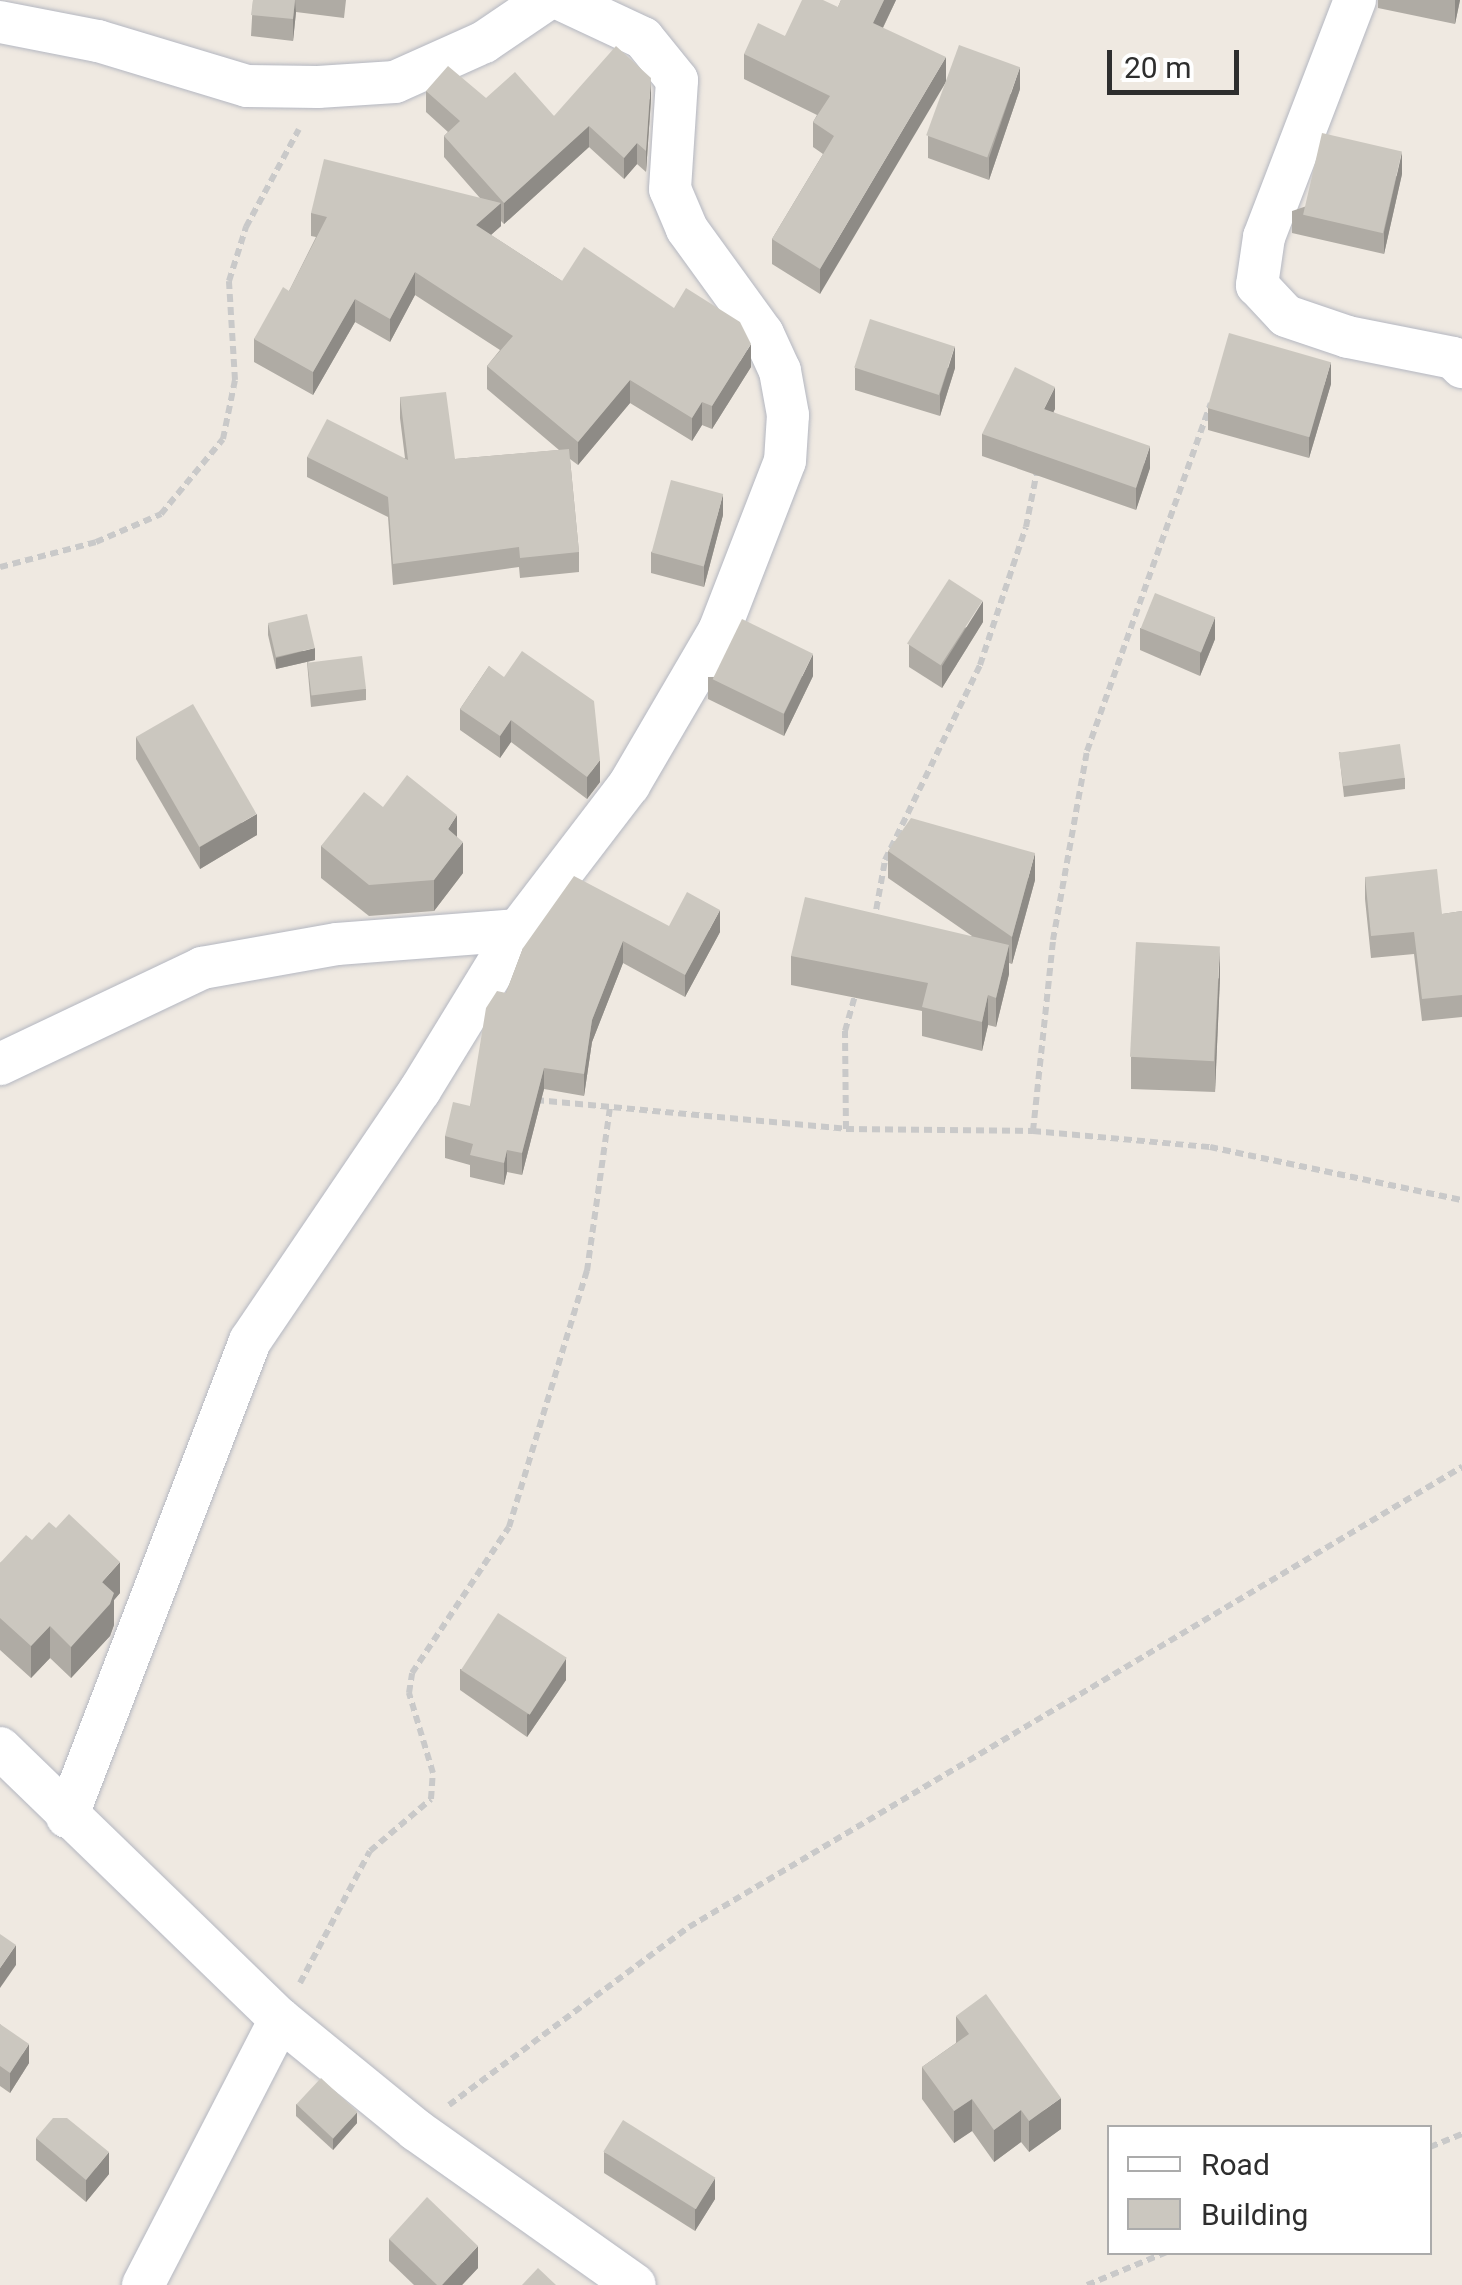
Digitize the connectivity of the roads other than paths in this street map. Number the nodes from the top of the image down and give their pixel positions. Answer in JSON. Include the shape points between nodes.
{"nodes":[{"id":1,"x":546,"y":0,"type":"edge"},
{"id":2,"x":562,"y":0,"type":"edge"},
{"id":3,"x":1355,"y":0,"type":"edge"},
{"id":4,"x":0,"y":22,"type":"edge"},
{"id":5,"x":1462,"y":367,"type":"edge"},
{"id":6,"x":518,"y":930,"type":"junction"},
{"id":7,"x":0,"y":1064,"type":"edge"},
{"id":8,"x":0,"y":1748,"type":"edge"},
{"id":9,"x":67,"y":1817,"type":"junction"},
{"id":10,"x":280,"y":2019,"type":"junction"},
{"id":11,"x":143,"y":2285,"type":"edge"},
{"id":12,"x":635,"y":2285,"type":"edge"}],
"edges":[{"from":1,"to":4,"type":"street","via":[[484,42],[396,82],[318,86],[247,86],[98,41]]},
{"from":2,"to":6,"type":"street","via":[[643,38],[677,80],[670,189],[676,209],[763,334],[780,372],[788,415],[785,460],[719,631],[629,784]]},
{"from":3,"to":5,"type":"street","via":[[1264,238],[1257,285],[1286,316],[1348,337],[1453,358]]},
{"from":6,"to":7,"type":"street","via":[[336,944],[202,968]]},
{"from":6,"to":9,"type":"street","via":[[420,1090],[250,1340]]},
{"from":8,"to":9,"type":"street"},
{"from":9,"to":10,"type":"street","via":[[180,1916]]},
{"from":10,"to":11,"type":"street"},
{"from":10,"to":12,"type":"street","via":[[416,2130]]}]}
